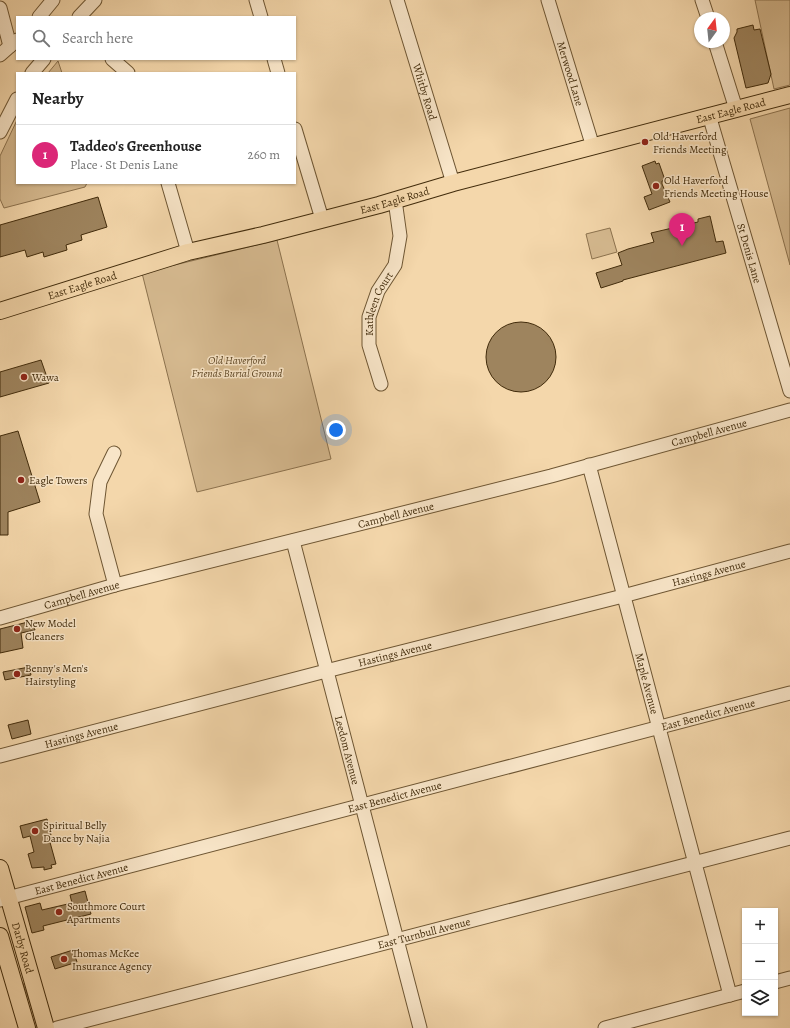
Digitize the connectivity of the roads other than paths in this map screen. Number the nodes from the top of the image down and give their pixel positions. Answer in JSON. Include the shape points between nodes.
{"nodes":[{"id":1,"x":53,"y":0,"type":"edge"},
{"id":2,"x":95,"y":0,"type":"edge"},
{"id":3,"x":256,"y":0,"type":"edge"},
{"id":4,"x":397,"y":0,"type":"edge"},
{"id":5,"x":548,"y":0,"type":"edge"},
{"id":6,"x":702,"y":0,"type":"edge"},
{"id":7,"x":0,"y":8,"type":"edge"},
{"id":8,"x":706,"y":12,"type":"edge"},
{"id":9,"x":40,"y":16,"type":"edge"},
{"id":10,"x":80,"y":16,"type":"edge"},
{"id":11,"x":261,"y":16,"type":"edge"},
{"id":12,"x":14,"y":43,"type":"edge"},
{"id":13,"x":717,"y":48,"type":"edge"},
{"id":14,"x":0,"y":55,"type":"edge"},
{"id":15,"x":43,"y":60,"type":"edge"},
{"id":16,"x":113,"y":60,"type":"edge"},
{"id":17,"x":274,"y":60,"type":"edge"},
{"id":18,"x":33,"y":72,"type":"edge"},
{"id":19,"x":127,"y":72,"type":"edge"},
{"id":20,"x":278,"y":72,"type":"edge"},
{"id":21,"x":790,"y":95,"type":"edge"},
{"id":22,"x":16,"y":101,"type":"edge"},
{"id":23,"x":736,"y":109,"type":"junction"},
{"id":24,"x":709,"y":115,"type":"junction"},
{"id":25,"x":0,"y":132,"type":"edge"},
{"id":26,"x":296,"y":132,"type":"edge"},
{"id":27,"x":593,"y":147,"type":"junction"},
{"id":28,"x":454,"y":183,"type":"junction"},
{"id":29,"x":168,"y":184,"type":"edge"},
{"id":30,"x":395,"y":200,"type":"junction"},
{"id":31,"x":322,"y":219,"type":"junction"},
{"id":32,"x":188,"y":252,"type":"junction"},
{"id":33,"x":0,"y":311,"type":"edge"},
{"id":34,"x":381,"y":384,"type":"dead end"},
{"id":35,"x":790,"y":391,"type":"edge"},
{"id":36,"x":790,"y":410,"type":"edge"},
{"id":37,"x":114,"y":453,"type":"dead end"},
{"id":38,"x":589,"y":465,"type":"junction"},
{"id":39,"x":293,"y":541,"type":"junction"},
{"id":40,"x":790,"y":550,"type":"edge"},
{"id":41,"x":115,"y":585,"type":"junction"},
{"id":42,"x":623,"y":596,"type":"junction"},
{"id":43,"x":0,"y":618,"type":"edge"},
{"id":44,"x":326,"y":671,"type":"junction"},
{"id":45,"x":790,"y":693,"type":"edge"},
{"id":46,"x":658,"y":726,"type":"junction"},
{"id":47,"x":0,"y":756,"type":"edge"},
{"id":48,"x":361,"y":806,"type":"junction"},
{"id":49,"x":790,"y":838,"type":"edge"},
{"id":50,"x":695,"y":863,"type":"junction"},
{"id":51,"x":0,"y":868,"type":"edge"},
{"id":52,"x":4,"y":899,"type":"edge"},
{"id":53,"x":0,"y":936,"type":"edge"},
{"id":54,"x":396,"y":940,"type":"junction"},
{"id":55,"x":790,"y":978,"type":"edge"},
{"id":56,"x":778,"y":981,"type":"edge"},
{"id":57,"x":742,"y":992,"type":"edge"},
{"id":58,"x":730,"y":995,"type":"junction"},
{"id":59,"x":27,"y":1028,"type":"edge"},
{"id":60,"x":46,"y":1028,"type":"edge"},
{"id":61,"x":57,"y":1028,"type":"edge"},
{"id":62,"x":420,"y":1028,"type":"edge"},
{"id":63,"x":605,"y":1028,"type":"edge"}],
"edges":[{"from":1,"to":9,"type":"street"},
{"from":2,"to":10,"type":"street"},
{"from":3,"to":11,"type":"street"},
{"from":4,"to":28,"type":"street","name":"Whitby Road"},
{"from":5,"to":27,"type":"street","name":"Merwood Lane"},
{"from":6,"to":8,"type":"street"},
{"from":7,"to":12,"type":"street"},
{"from":12,"to":14,"type":"street"},
{"from":13,"to":23,"type":"street"},
{"from":15,"to":18,"type":"street"},
{"from":16,"to":19,"type":"street"},
{"from":17,"to":20,"type":"street"},
{"from":21,"to":23,"type":"main road","name":"East Eagle Road"},
{"from":22,"to":25,"type":"street"},
{"from":23,"to":24,"type":"main road","name":"East Eagle Road"},
{"from":24,"to":27,"type":"main road","name":"East Eagle Road"},
{"from":24,"to":35,"type":"street","name":"St Denis Lane"},
{"from":26,"to":31,"type":"street"},
{"from":27,"to":28,"type":"main road","name":"East Eagle Road"},
{"from":28,"to":30,"type":"main road","name":"East Eagle Road"},
{"from":29,"to":32,"type":"street"},
{"from":30,"to":31,"type":"main road","name":"East Eagle Road"},
{"from":30,"to":34,"type":"street","name":"Kathleen Court","via":[[400,236],[395,266],[378,291],[369,317],[369,346]]},
{"from":31,"to":32,"type":"main road","name":"East Eagle Road"},
{"from":32,"to":33,"type":"main road","name":"East Eagle Road"},
{"from":36,"to":38,"type":"street","name":"Campbell Avenue"},
{"from":37,"to":41,"type":"street","via":[[100,482],[96,514]]},
{"from":38,"to":39,"type":"street","name":"Campbell Avenue"},
{"from":38,"to":42,"type":"street","name":"Maple Avenue"},
{"from":39,"to":41,"type":"street","name":"Campbell Avenue"},
{"from":39,"to":44,"type":"street","name":"Leedom Avenue"},
{"from":40,"to":42,"type":"street","name":"Hastings Avenue"},
{"from":41,"to":43,"type":"street","name":"Campbell Avenue"},
{"from":42,"to":44,"type":"street","name":"Hastings Avenue"},
{"from":42,"to":46,"type":"street","name":"Maple Avenue"},
{"from":44,"to":47,"type":"street","name":"Hastings Avenue"},
{"from":44,"to":48,"type":"street","name":"Leedom Avenue"},
{"from":45,"to":46,"type":"street","name":"East Benedict Avenue"},
{"from":46,"to":48,"type":"street","name":"East Benedict Avenue"},
{"from":46,"to":50,"type":"street","name":"Maple Avenue"},
{"from":48,"to":52,"type":"street","name":"East Benedict Avenue"},
{"from":48,"to":54,"type":"street","name":"Leedom Avenue"},
{"from":49,"to":50,"type":"street","name":"East Turnbull Avenue"},
{"from":50,"to":54,"type":"street","name":"East Turnbull Avenue"},
{"from":50,"to":58,"type":"street","name":"Maple Avenue"},
{"from":51,"to":52,"type":"main road","name":"Darby Road"},
{"from":52,"to":60,"type":"main road","name":"Darby Road"},
{"from":53,"to":59,"type":"main road","name":"Darby Road"},
{"from":54,"to":61,"type":"street","name":"East Turnbull Avenue"},
{"from":54,"to":62,"type":"street","name":"Leedom Avenue"},
{"from":55,"to":56,"type":"street"},
{"from":57,"to":58,"type":"street"},
{"from":58,"to":63,"type":"street"}]}
